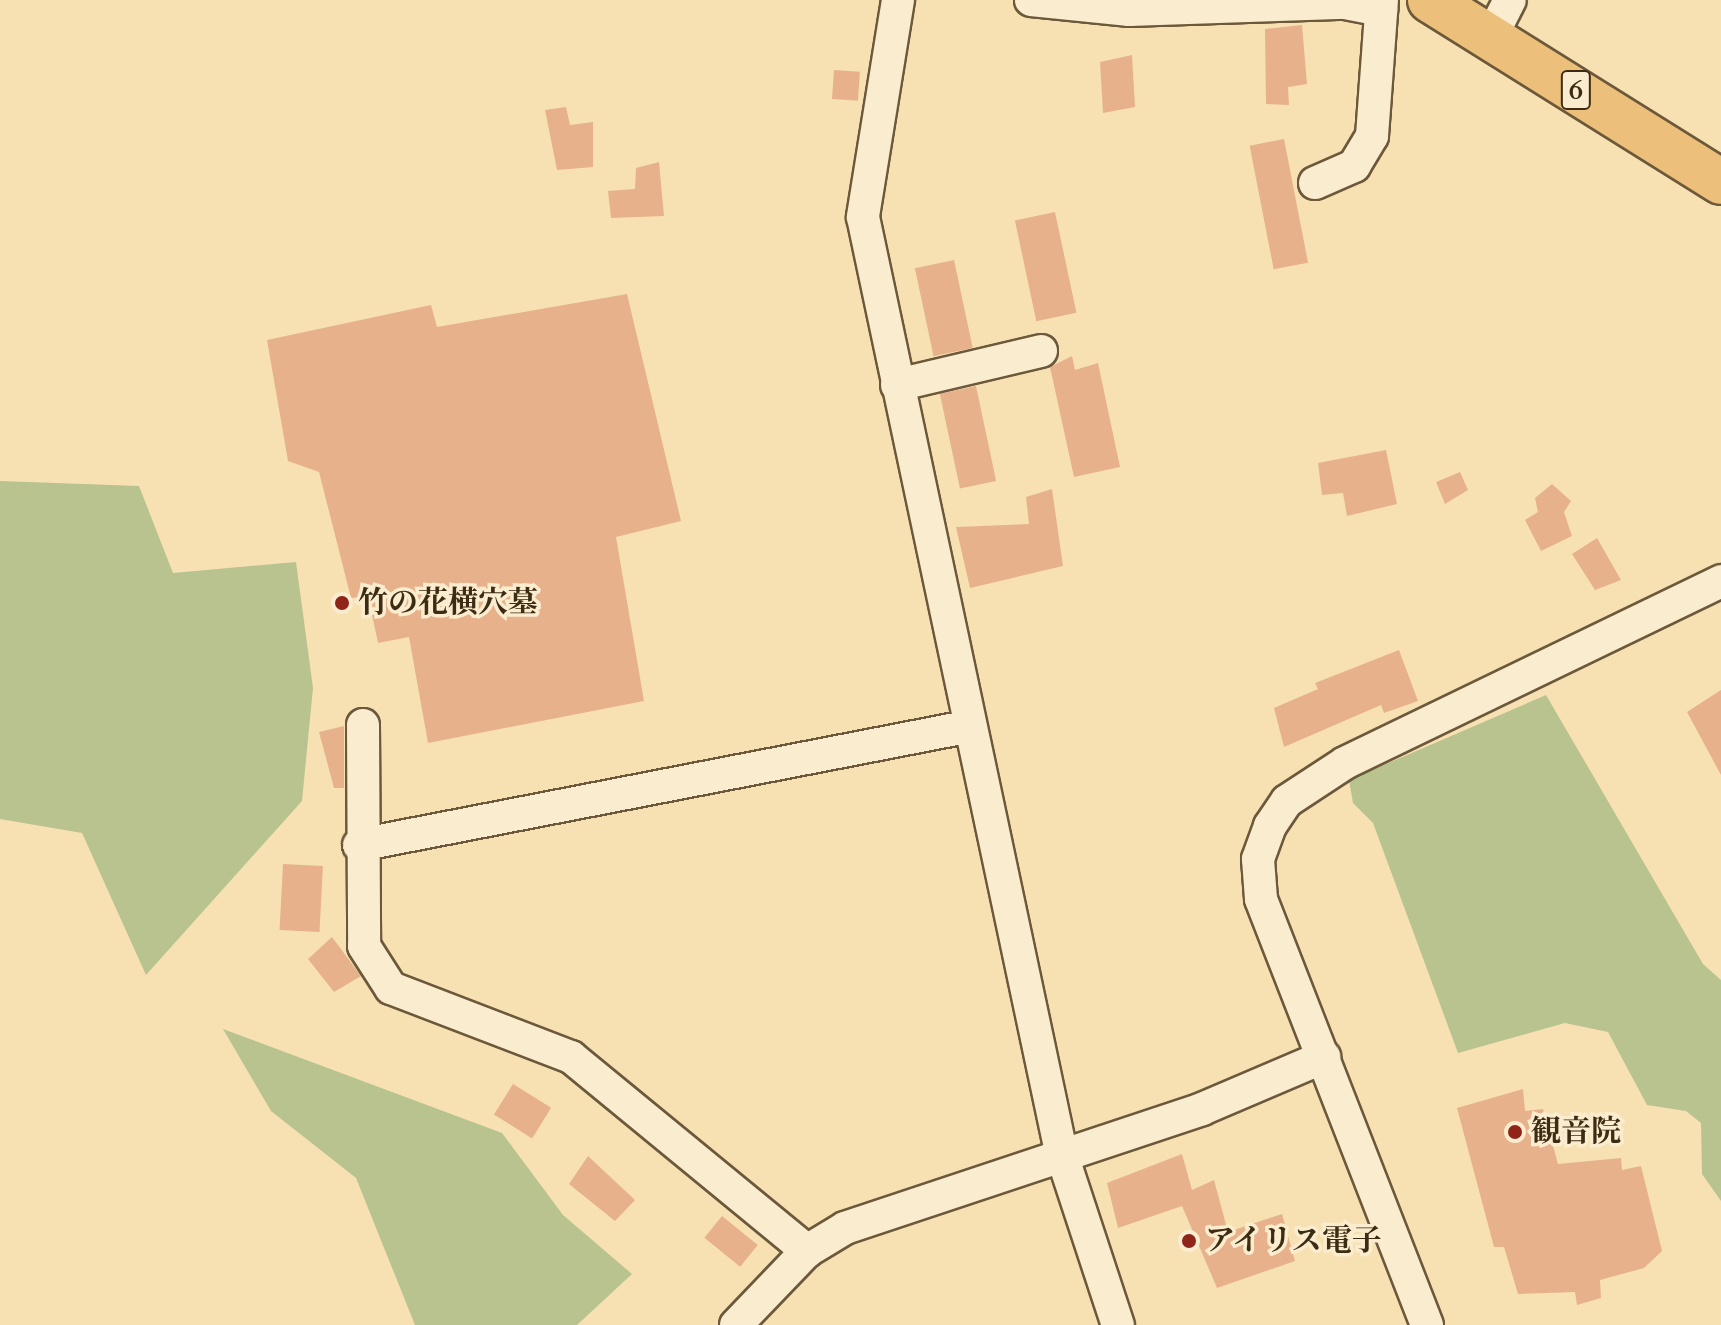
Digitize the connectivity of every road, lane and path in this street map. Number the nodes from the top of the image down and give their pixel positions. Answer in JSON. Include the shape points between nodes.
{"nodes":[{"id":1,"x":898,"y":0,"type":"edge"},
{"id":2,"x":1031,"y":0,"type":"edge"},
{"id":3,"x":1430,"y":0,"type":"edge"},
{"id":4,"x":1381,"y":5,"type":"edge"},
{"id":5,"x":1501,"y":18,"type":"edge"},
{"id":6,"x":1721,"y":182,"type":"edge"},
{"id":7,"x":1315,"y":183,"type":"dead end"},
{"id":8,"x":1041,"y":351,"type":"dead end"},
{"id":9,"x":897,"y":385,"type":"junction"},
{"id":10,"x":1721,"y":581,"type":"edge"},
{"id":11,"x":363,"y":725,"type":"dead end"},
{"id":12,"x":966,"y":727,"type":"junction"},
{"id":13,"x":359,"y":845,"type":"junction"},
{"id":14,"x":1324,"y":1057,"type":"junction"},
{"id":15,"x":1061,"y":1152,"type":"junction"},
{"id":16,"x":807,"y":1251,"type":"junction"},
{"id":17,"x":736,"y":1325,"type":"edge"},
{"id":18,"x":1118,"y":1325,"type":"edge"},
{"id":19,"x":1427,"y":1325,"type":"edge"}],
"edges":[{"from":1,"to":9,"type":"street","via":[[863,217]]},
{"from":2,"to":4,"type":"street","via":[[1129,10]]},
{"from":3,"to":5,"type":"highway","number":"6"},
{"from":4,"to":7,"type":"street","via":[[1372,136],[1354,166]]},
{"from":5,"to":6,"type":"highway","number":"6"},
{"from":8,"to":9,"type":"street"},
{"from":9,"to":12,"type":"street"},
{"from":10,"to":14,"type":"street","via":[[1345,763],[1287,801],[1258,859],[1261,899]]},
{"from":11,"to":13,"type":"street"},
{"from":12,"to":13,"type":"street"},
{"from":12,"to":15,"type":"street"},
{"from":13,"to":16,"type":"street","via":[[364,946],[391,988],[571,1057]]},
{"from":14,"to":15,"type":"street","via":[[1202,1109]]},
{"from":14,"to":19,"type":"street"},
{"from":15,"to":16,"type":"street","via":[[845,1228]]},
{"from":15,"to":18,"type":"street"},
{"from":16,"to":17,"type":"street"}]}
